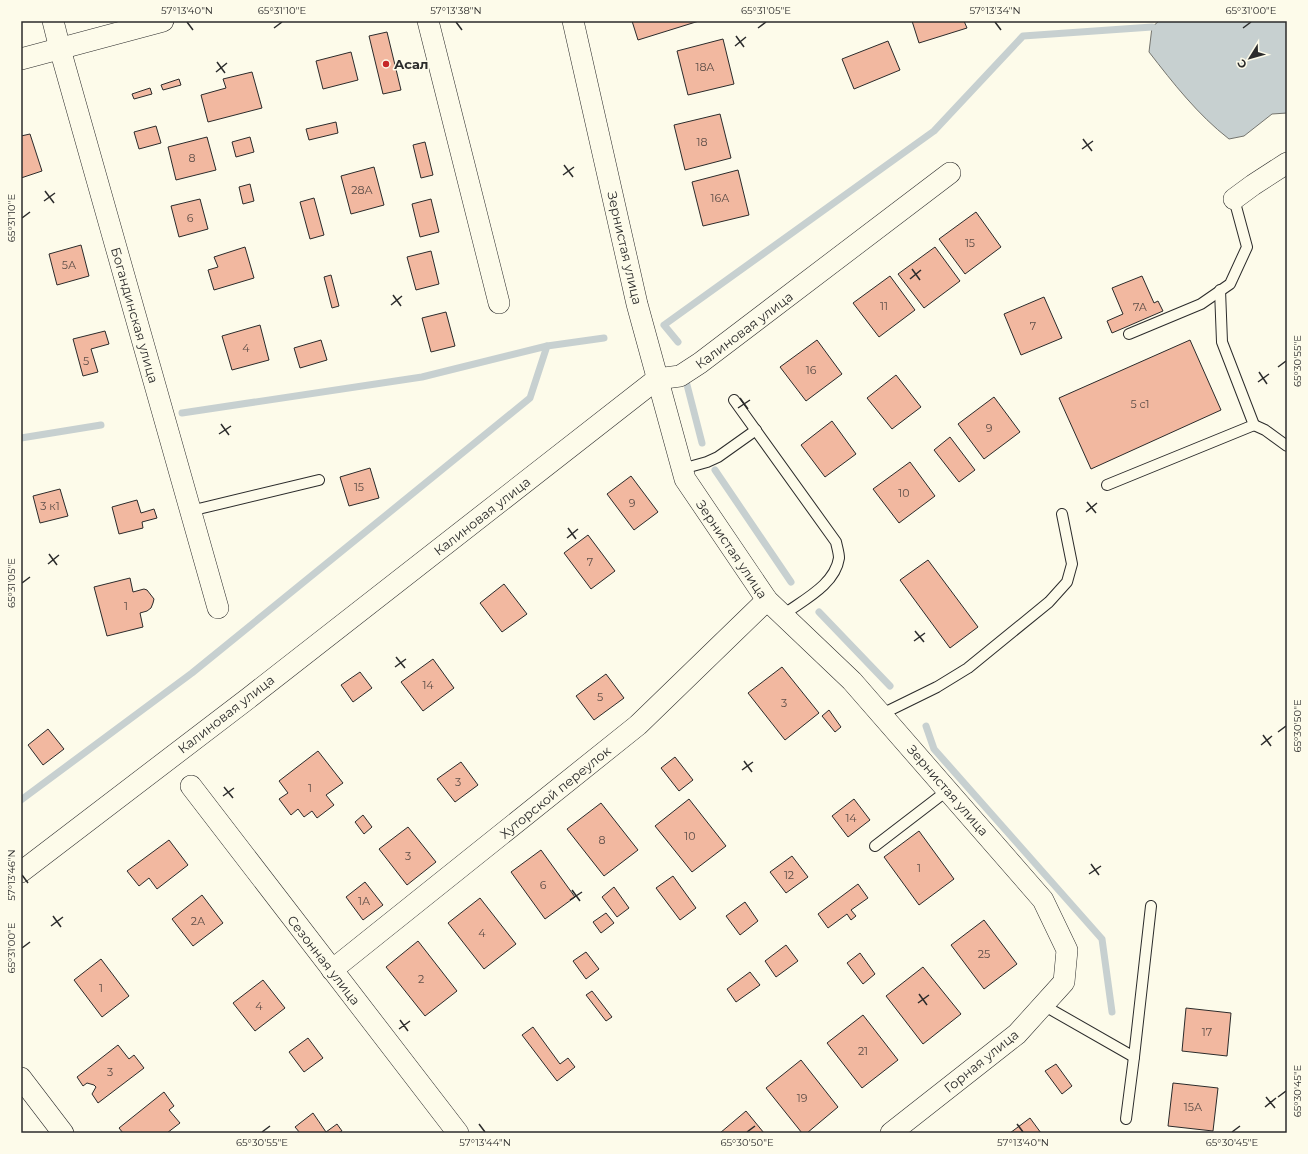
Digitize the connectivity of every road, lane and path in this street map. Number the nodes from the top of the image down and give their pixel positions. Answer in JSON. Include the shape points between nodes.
{"nodes":[{"id":1,"x":53,"y":21,"type":"edge"},
{"id":2,"x":162,"y":21,"type":"edge"},
{"id":3,"x":428,"y":21,"type":"edge"},
{"id":4,"x":573,"y":21,"type":"edge"},
{"id":5,"x":60,"y":49,"type":"junction"},
{"id":6,"x":21,"y":59,"type":"edge"},
{"id":7,"x":1287,"y":163,"type":"edge"},
{"id":8,"x":950,"y":173,"type":"dead end"},
{"id":9,"x":1234,"y":200,"type":"joint"},
{"id":10,"x":1220,"y":290,"type":"junction"},
{"id":11,"x":499,"y":303,"type":"dead end"},
{"id":12,"x":1130,"y":334,"type":"dead end"},
{"id":13,"x":657,"y":379,"type":"junction"},
{"id":14,"x":734,"y":400,"type":"dead end"},
{"id":15,"x":1254,"y":425,"type":"junction"},
{"id":16,"x":756,"y":430,"type":"junction"},
{"id":17,"x":1287,"y":446,"type":"edge"},
{"id":18,"x":682,"y":469,"type":"junction"},
{"id":19,"x":319,"y":480,"type":"dead end"},
{"id":20,"x":1107,"y":485,"type":"dead end"},
{"id":21,"x":190,"y":511,"type":"junction"},
{"id":22,"x":1062,"y":514,"type":"dead end"},
{"id":23,"x":767,"y":600,"type":"junction"},
{"id":24,"x":218,"y":608,"type":"dead end"},
{"id":25,"x":783,"y":615,"type":"junction"},
{"id":26,"x":882,"y":714,"type":"junction"},
{"id":27,"x":191,"y":786,"type":"dead end"},
{"id":28,"x":948,"y":790,"type":"junction"},
{"id":29,"x":875,"y":846,"type":"dead end"},
{"id":30,"x":21,"y":872,"type":"edge"},
{"id":31,"x":1151,"y":906,"type":"dead end"},
{"id":32,"x":332,"y":970,"type":"junction"},
{"id":33,"x":1064,"y":982,"type":"joint"},
{"id":34,"x":1043,"y":1005,"type":"junction"},
{"id":35,"x":1134,"y":1057,"type":"junction"},
{"id":36,"x":21,"y":1078,"type":"edge"},
{"id":37,"x":1126,"y":1119,"type":"dead end"},
{"id":38,"x":63,"y":1133,"type":"edge"},
{"id":39,"x":458,"y":1133,"type":"edge"},
{"id":40,"x":891,"y":1133,"type":"edge"}],
"edges":[{"from":1,"to":5,"type":"street","name":"Богандинская улица"},
{"from":2,"to":5,"type":"street"},
{"from":3,"to":11,"type":"street"},
{"from":4,"to":13,"type":"street","name":"Зернистая улица","via":[[637,304]]},
{"from":5,"to":6,"type":"street"},
{"from":5,"to":21,"type":"street","name":"Богандинская улица"},
{"from":7,"to":9,"type":"street"},
{"from":8,"to":13,"type":"street","name":"Калиновая улица","via":[[700,363],[680,376]]},
{"from":9,"to":10,"type":"lane","via":[[1247,247],[1230,284]]},
{"from":10,"to":12,"type":"lane","via":[[1201,304]]},
{"from":10,"to":15,"type":"lane","via":[[1222,342]]},
{"from":13,"to":18,"type":"street","name":"Зернистая улица"},
{"from":13,"to":30,"type":"street","name":"Калиновая улица"},
{"from":14,"to":16,"type":"lane"},
{"from":15,"to":17,"type":"lane"},
{"from":15,"to":20,"type":"lane"},
{"from":16,"to":18,"type":"lane","via":[[718,457]]},
{"from":16,"to":25,"type":"lane","via":[[836,542],[839,557],[834,572],[823,585]]},
{"from":18,"to":23,"type":"street","name":"Зернистая улица","via":[[684,479]]},
{"from":19,"to":21,"type":"lane"},
{"from":21,"to":24,"type":"street","name":"Богандинская улица"},
{"from":22,"to":26,"type":"lane","via":[[1072,564],[1068,582],[1049,602],[968,668],[937,687]]},
{"from":23,"to":25,"type":"street","name":"Зернистая улица"},
{"from":23,"to":32,"type":"street","name":"Хуторской переулок","via":[[638,725]]},
{"from":25,"to":26,"type":"street","name":"Зернистая улица","via":[[852,681]]},
{"from":26,"to":28,"type":"street","name":"Зернистая улица"},
{"from":27,"to":32,"type":"street","name":"Сезонная улица"},
{"from":28,"to":29,"type":"lane"},
{"from":28,"to":33,"type":"street","name":"Зернистая улица","via":[[1043,900],[1067,950]]},
{"from":31,"to":35,"type":"lane"},
{"from":32,"to":39,"type":"street","name":"Сезонная улица"},
{"from":33,"to":34,"type":"street","name":"Горная улица"},
{"from":34,"to":35,"type":"lane"},
{"from":34,"to":40,"type":"street","name":"Горная улица","via":[[1017,1034]]},
{"from":35,"to":37,"type":"lane"},
{"from":36,"to":38,"type":"street"}]}
